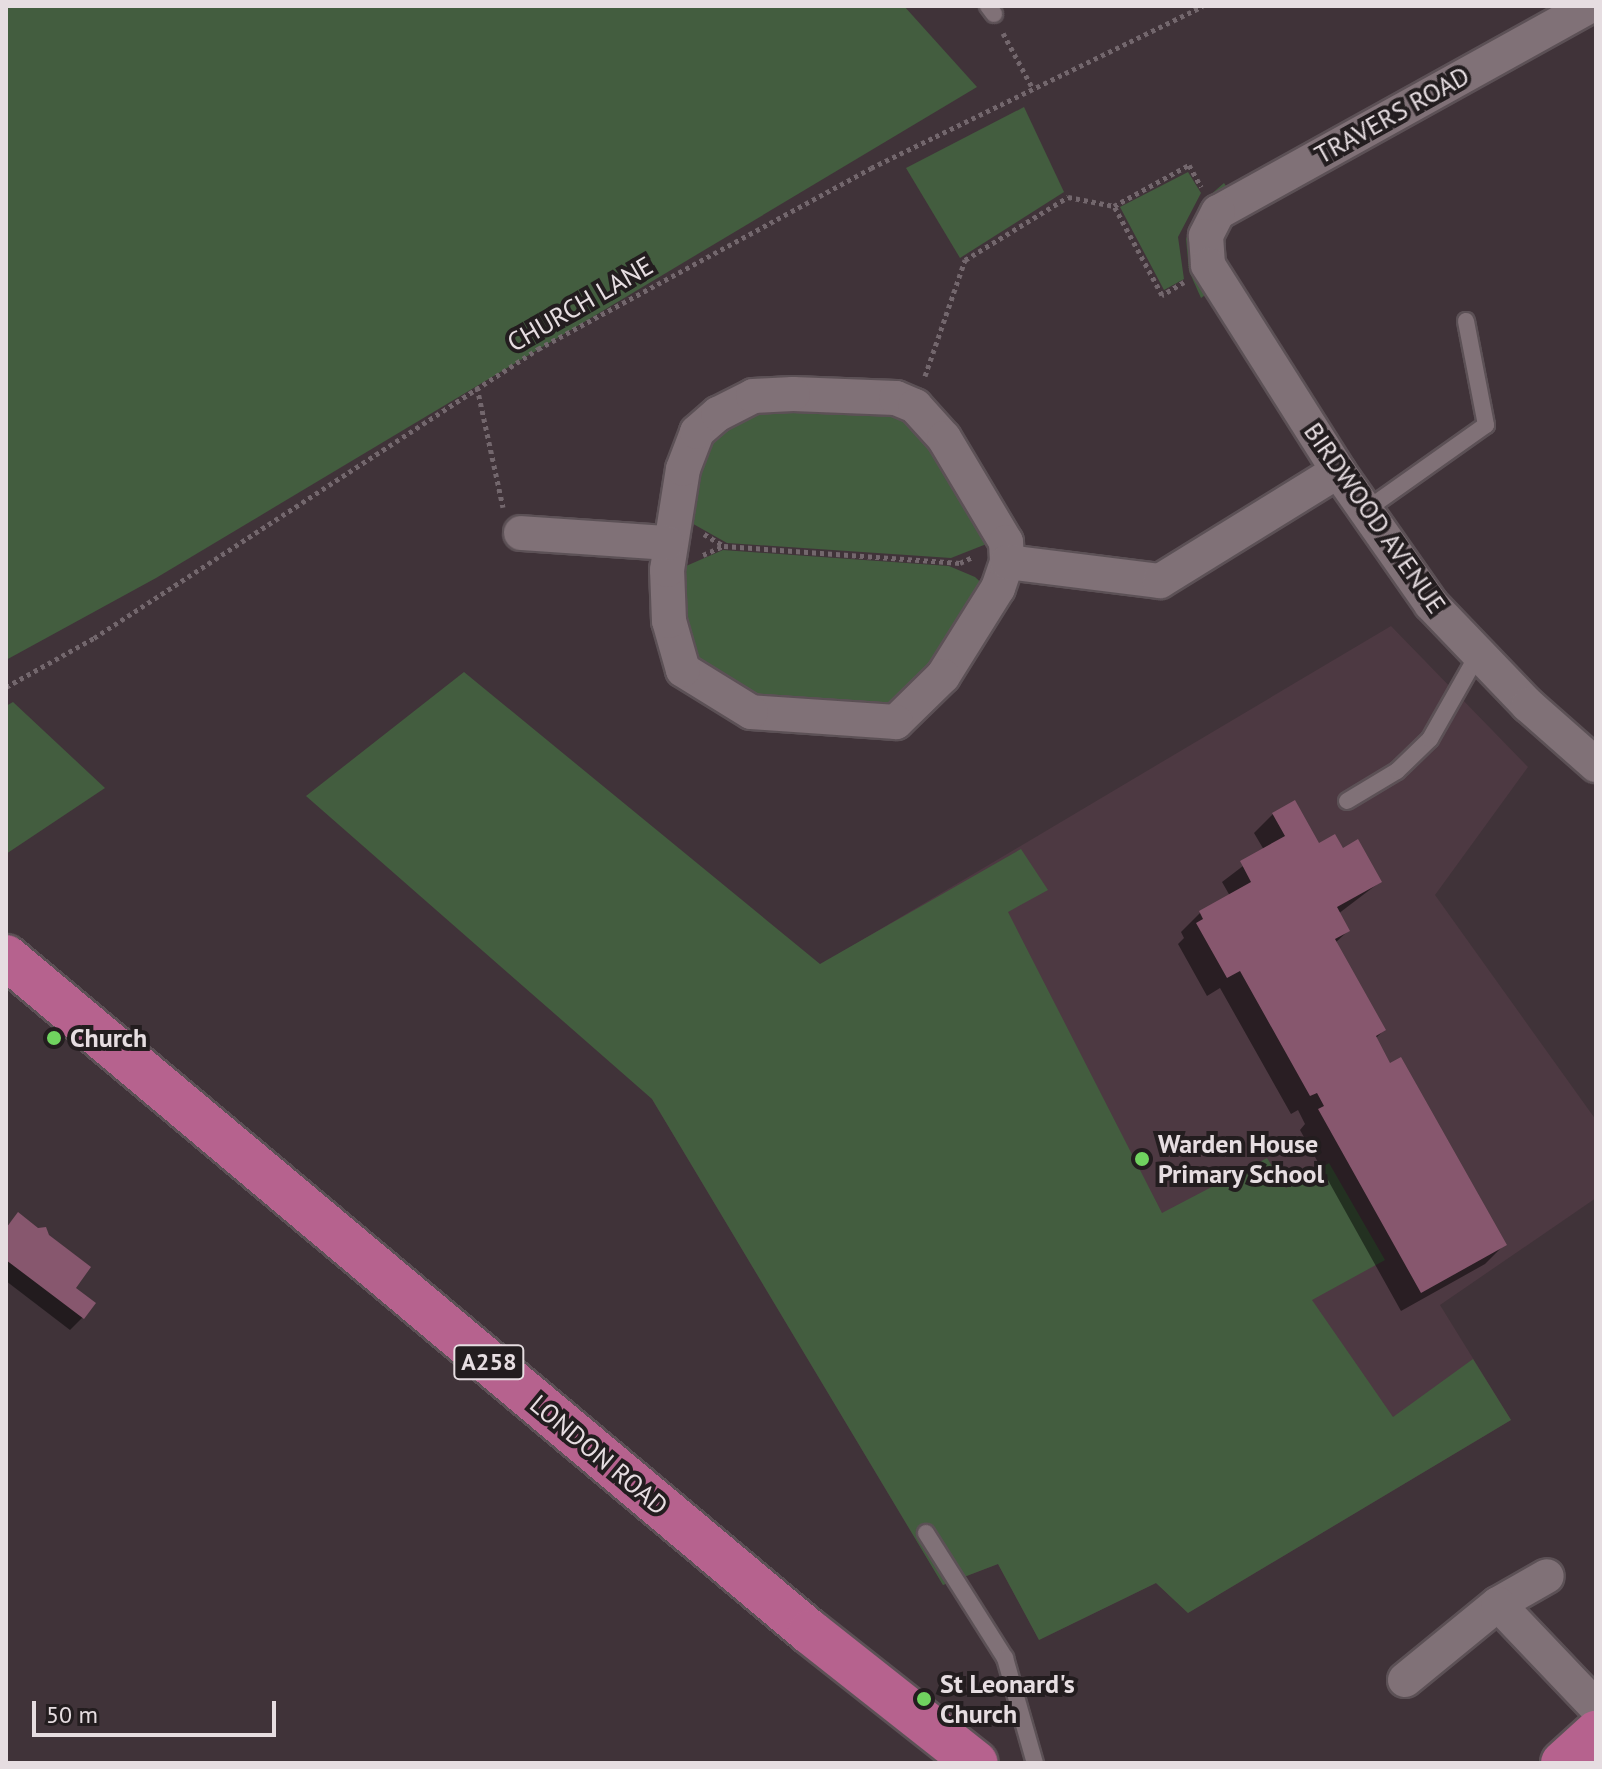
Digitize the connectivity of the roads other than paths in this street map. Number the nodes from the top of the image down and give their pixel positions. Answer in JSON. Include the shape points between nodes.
{"nodes":[{"id":1,"x":1590,"y":6,"type":"edge"},
{"id":2,"x":1206,"y":236,"type":"joint"},
{"id":3,"x":1466,"y":321,"type":"dead end"},
{"id":4,"x":1338,"y":471,"type":"junction"},
{"id":5,"x":1366,"y":510,"type":"junction"},
{"id":6,"x":521,"y":533,"type":"road end"},
{"id":7,"x":667,"y":543,"type":"junction"},
{"id":8,"x":1007,"y":562,"type":"junction"},
{"id":9,"x":1478,"y":654,"type":"junction"},
{"id":10,"x":1596,"y":765,"type":"edge"},
{"id":11,"x":1347,"y":801,"type":"dead end"},
{"id":12,"x":6,"y":957,"type":"edge"},
{"id":13,"x":926,"y":1533,"type":"dead end"},
{"id":14,"x":1547,"y":1576,"type":"dead end"},
{"id":15,"x":1498,"y":1604,"type":"junction"},
{"id":16,"x":1405,"y":1680,"type":"dead end"},
{"id":17,"x":1596,"y":1707,"type":"edge"},
{"id":18,"x":1596,"y":1733,"type":"edge"},
{"id":19,"x":976,"y":1763,"type":"edge"},
{"id":20,"x":1035,"y":1763,"type":"edge"},
{"id":21,"x":1563,"y":1763,"type":"edge"}],
"edges":[{"from":1,"to":2,"type":"street","name":"TRAVERS ROAD","via":[[1218,212]]},
{"from":2,"to":4,"type":"street","name":"BIRDWOOD AVENUE","via":[[1208,265]]},
{"from":3,"to":5,"type":"lane","via":[[1486,425]]},
{"from":4,"to":5,"type":"street","name":"BIRDWOOD AVENUE"},
{"from":4,"to":8,"type":"street","via":[[1160,581]]},
{"from":5,"to":9,"type":"street","name":"BIRDWOOD AVENUE","via":[[1431,604]]},
{"from":6,"to":7,"type":"street"},
{"from":7,"to":8,"type":"street","via":[[697,432],[718,414],[753,396],[896,398],[915,406],[944,438],[1006,542]]},
{"from":7,"to":8,"type":"street","via":[[669,621],[683,670],[751,712],[896,722],[943,676],[998,588]]},
{"from":9,"to":10,"type":"street","name":"BIRDWOOD AVENUE"},
{"from":9,"to":11,"type":"lane","via":[[1451,710],[1430,739],[1397,771]]},
{"from":12,"to":19,"type":"main road","name":"LONDON ROAD","number":"A258","via":[[810,1632]]},
{"from":13,"to":20,"type":"lane","via":[[1005,1658]]},
{"from":14,"to":15,"type":"street"},
{"from":15,"to":16,"type":"street"},
{"from":15,"to":17,"type":"street"},
{"from":18,"to":21,"type":"main road"}]}
